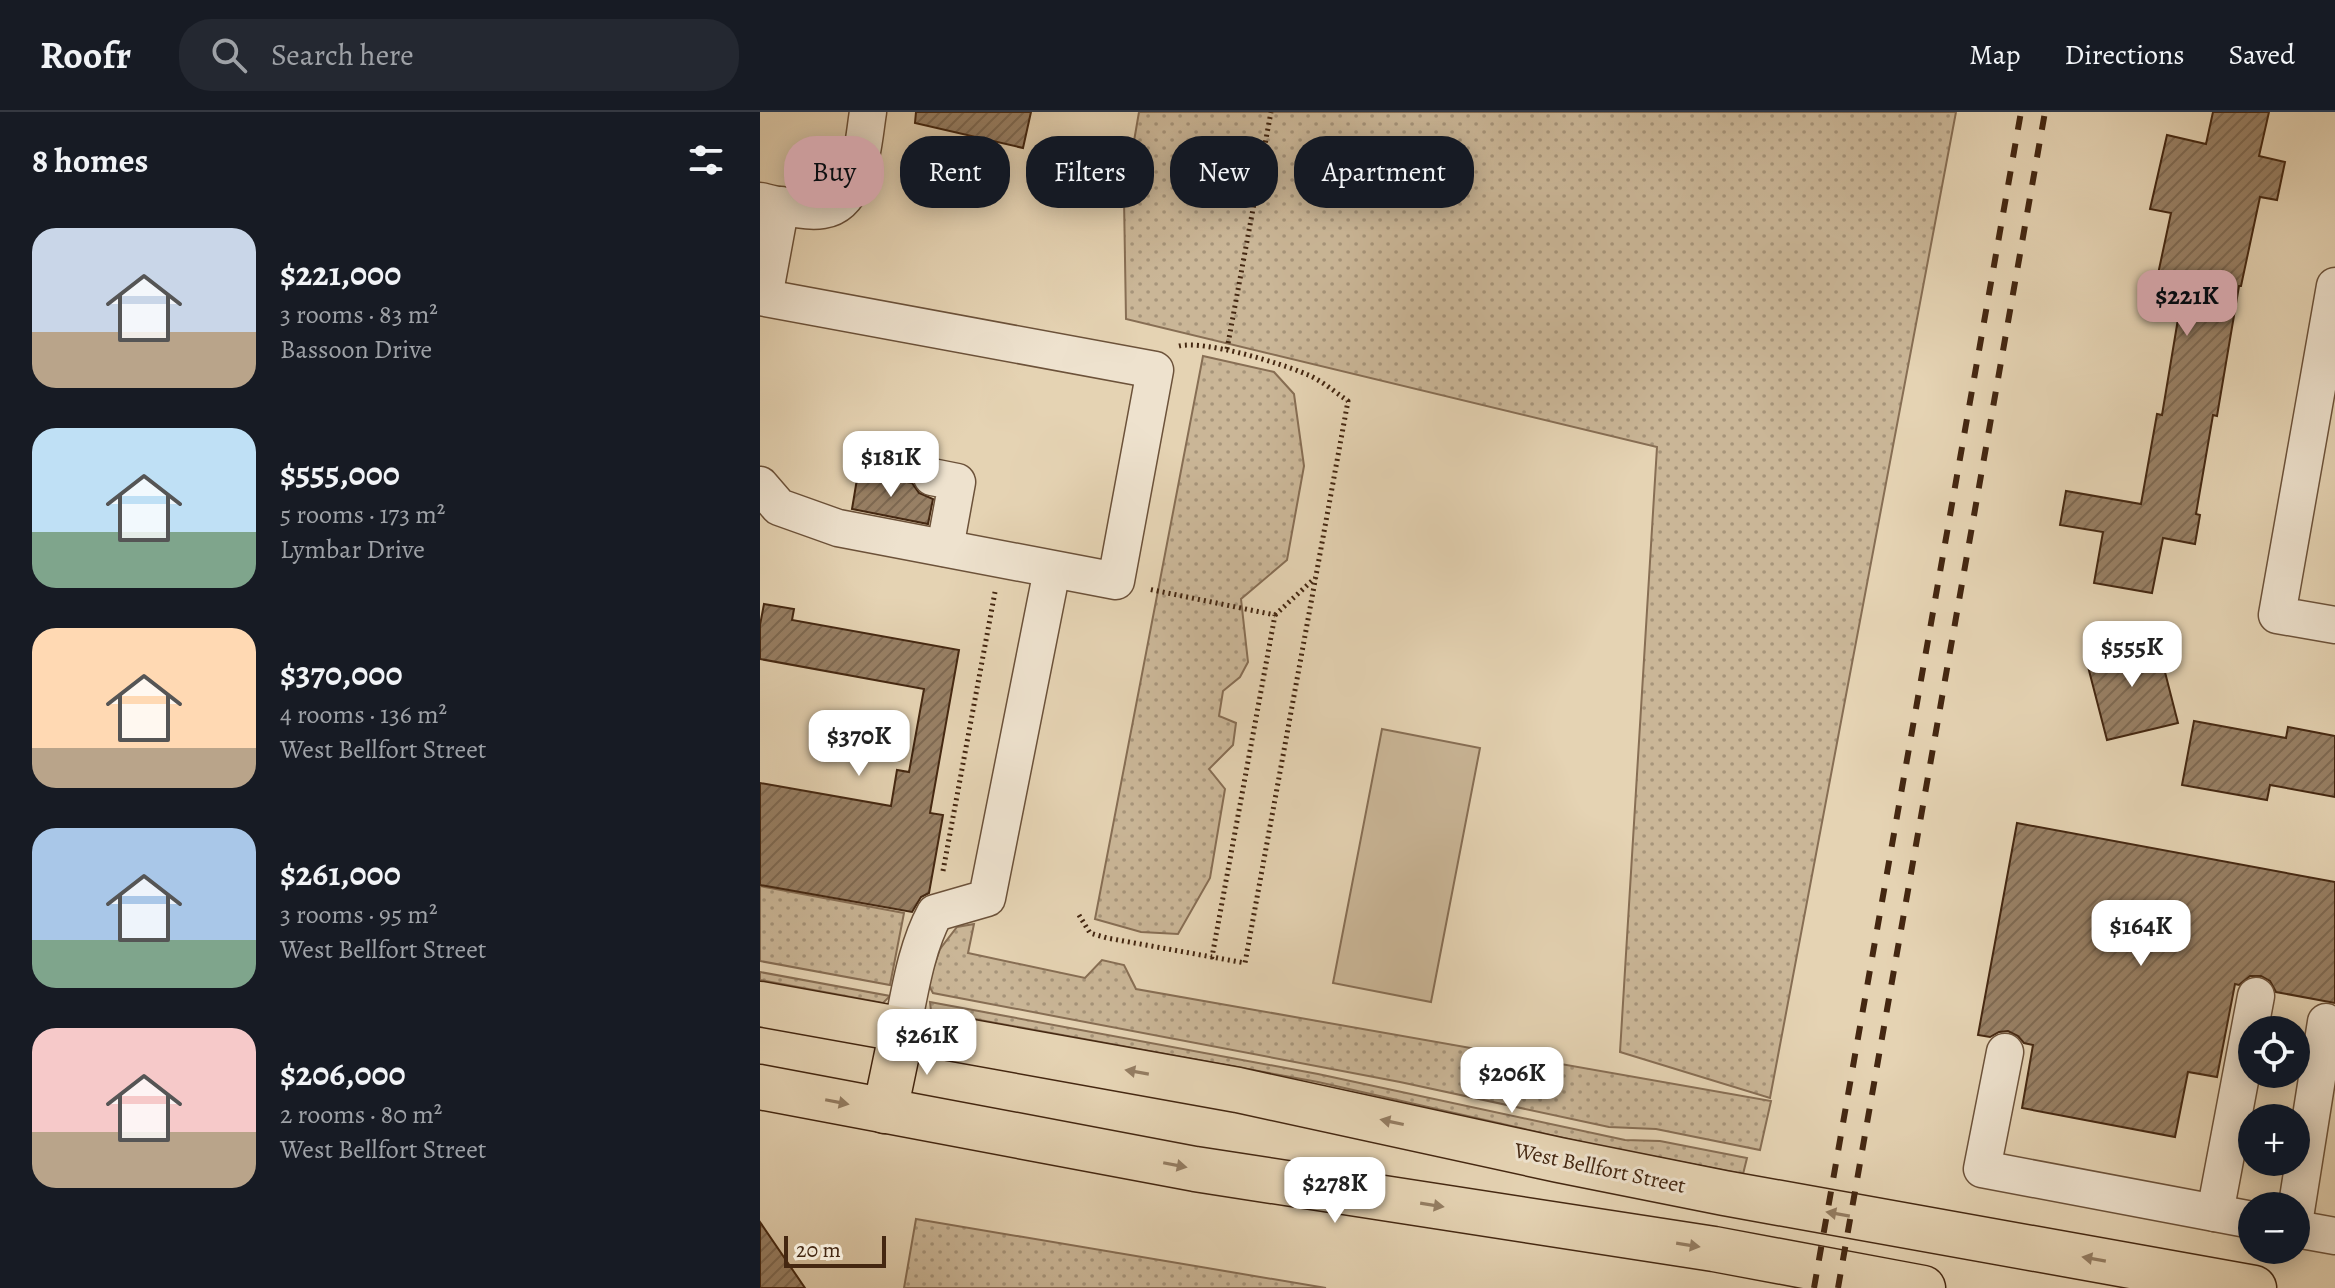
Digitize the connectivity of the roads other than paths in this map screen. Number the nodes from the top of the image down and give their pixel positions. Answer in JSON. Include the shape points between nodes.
{"nodes":[{"id":1,"x":868,"y":112,"type":"edge"},
{"id":2,"x":783,"y":206,"type":"edge"},
{"id":3,"x":2335,"y":286,"type":"edge"},
{"id":4,"x":762,"y":297,"type":"edge"},
{"id":5,"x":932,"y":477,"type":"dead end"},
{"id":6,"x":760,"y":485,"type":"edge"},
{"id":7,"x":945,"y":548,"type":"junction"},
{"id":8,"x":1052,"y":570,"type":"junction"},
{"id":9,"x":2335,"y":625,"type":"edge"},
{"id":10,"x":2256,"y":996,"type":"dead end"},
{"id":11,"x":760,"y":1004,"type":"edge"},
{"id":12,"x":2326,"y":1022,"type":"dead end"},
{"id":13,"x":902,"y":1030,"type":"junction"},
{"id":14,"x":2005,"y":1052,"type":"dead end"},
{"id":15,"x":760,"y":1087,"type":"edge"},
{"id":16,"x":885,"y":1111,"type":"junction"},
{"id":17,"x":2299,"y":1192,"type":"edge"},
{"id":18,"x":2215,"y":1213,"type":"junction"},
{"id":19,"x":2238,"y":1217,"type":"edge"},
{"id":20,"x":2310,"y":1232,"type":"edge"},
{"id":21,"x":2335,"y":1236,"type":"edge"},
{"id":22,"x":1923,"y":1288,"type":"edge"},
{"id":23,"x":2254,"y":1288,"type":"edge"}],
"edges":[{"from":1,"to":2,"type":"street","via":[[856,177],[842,202],[826,210]]},
{"from":2,"to":4,"type":"street"},
{"from":3,"to":9,"type":"street","via":[[2277,615]]},
{"from":4,"to":8,"type":"street","via":[[1155,370],[1116,581]]},
{"from":5,"to":7,"type":"street","via":[[957,482]]},
{"from":6,"to":7,"type":"street","via":[[779,507],[838,528]]},
{"from":7,"to":8,"type":"street"},
{"from":8,"to":13,"type":"street","via":[[987,898],[935,913],[922,944]]},
{"from":10,"to":18,"type":"street"},
{"from":11,"to":13,"type":"main road","name":"West Bellfort Street"},
{"from":12,"to":17,"type":"street"},
{"from":13,"to":16,"type":"main road"},
{"from":23,"to":13,"type":"main road","name":"West Bellfort Street","one_way":true,"via":[[1724,1193],[1238,1090]]},
{"from":14,"to":18,"type":"street","via":[[1982,1169]]},
{"from":15,"to":16,"type":"main road","one_way":true},
{"from":16,"to":22,"type":"main road","one_way":true,"via":[[1195,1169],[1714,1249]]},
{"from":18,"to":19,"type":"street"},
{"from":20,"to":21,"type":"street"}]}
